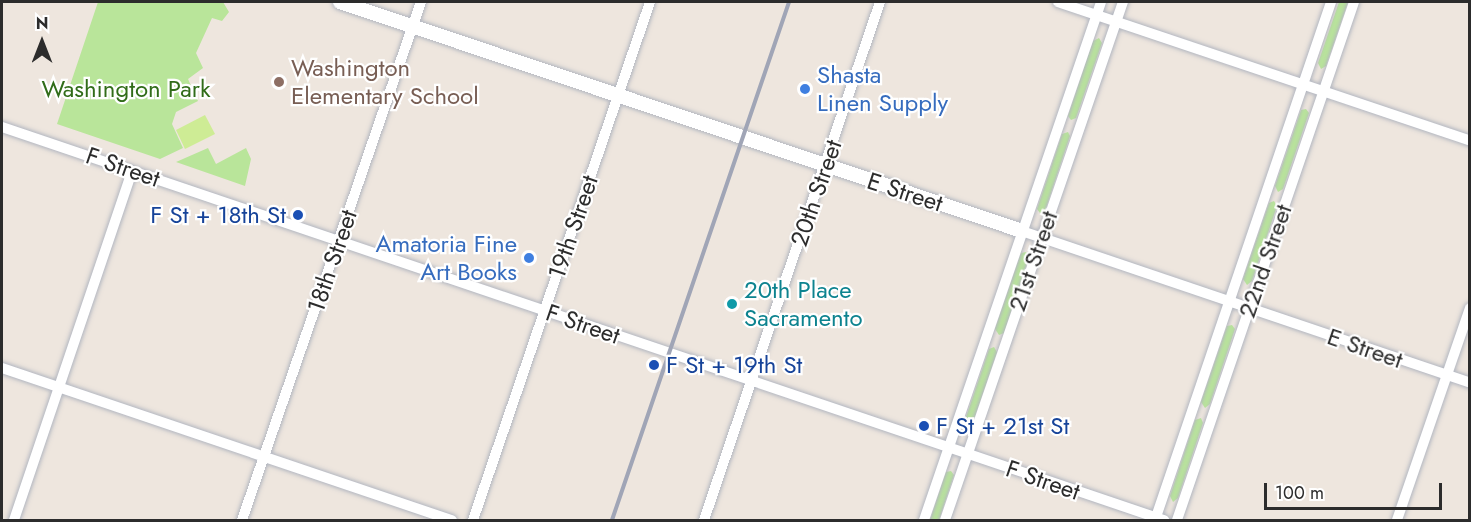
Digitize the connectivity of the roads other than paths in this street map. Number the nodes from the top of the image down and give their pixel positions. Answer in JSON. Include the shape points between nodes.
{"nodes":[{"id":1,"x":340,"y":2,"type":"edge"},
{"id":2,"x":421,"y":2,"type":"edge"},
{"id":3,"x":650,"y":2,"type":"edge"},
{"id":4,"x":880,"y":2,"type":"edge"},
{"id":5,"x":1058,"y":2,"type":"edge"},
{"id":6,"x":1101,"y":2,"type":"edge"},
{"id":7,"x":1123,"y":2,"type":"edge"},
{"id":8,"x":1331,"y":2,"type":"edge"},
{"id":9,"x":1354,"y":2,"type":"edge"},
{"id":10,"x":1096,"y":14,"type":"junction"},
{"id":11,"x":1116,"y":21,"type":"junction"},
{"id":12,"x":412,"y":26,"type":"junction"},
{"id":13,"x":1303,"y":85,"type":"junction"},
{"id":14,"x":1323,"y":92,"type":"junction"},
{"id":15,"x":618,"y":96,"type":"junction"},
{"id":16,"x":2,"y":127,"type":"edge"},
{"id":17,"x":1470,"y":141,"type":"edge"},
{"id":18,"x":825,"y":166,"type":"junction"},
{"id":19,"x":132,"y":171,"type":"junction"},
{"id":20,"x":1022,"y":231,"type":"junction"},
{"id":21,"x":1041,"y":237,"type":"junction"},
{"id":22,"x":340,"y":241,"type":"junction"},
{"id":23,"x":1229,"y":302,"type":"junction"},
{"id":24,"x":1470,"y":308,"type":"edge"},
{"id":25,"x":1249,"y":309,"type":"junction"},
{"id":26,"x":544,"y":311,"type":"junction"},
{"id":27,"x":2,"y":368,"type":"edge"},
{"id":28,"x":1446,"y":375,"type":"junction"},
{"id":29,"x":752,"y":381,"type":"junction"},
{"id":30,"x":1470,"y":383,"type":"edge"},
{"id":31,"x":59,"y":387,"type":"junction"},
{"id":32,"x":949,"y":448,"type":"junction"},
{"id":33,"x":967,"y":454,"type":"junction"},
{"id":34,"x":264,"y":456,"type":"junction"},
{"id":35,"x":14,"y":520,"type":"edge"},
{"id":36,"x":242,"y":520,"type":"edge"},
{"id":37,"x":452,"y":520,"type":"edge"},
{"id":38,"x":473,"y":520,"type":"edge"},
{"id":39,"x":704,"y":520,"type":"edge"},
{"id":40,"x":924,"y":520,"type":"edge"},
{"id":41,"x":945,"y":520,"type":"edge"},
{"id":42,"x":1158,"y":520,"type":"edge"},
{"id":43,"x":1177,"y":520,"type":"edge"},
{"id":44,"x":1397,"y":520,"type":"edge"}],
"edges":[{"from":1,"to":12,"type":"street","name":"E Street"},
{"from":2,"to":12,"type":"street","name":"18th Street"},
{"from":3,"to":15,"type":"street","name":"19th Street"},
{"from":4,"to":18,"type":"street","name":"20th Street"},
{"from":5,"to":10,"type":"street"},
{"from":6,"to":10,"type":"street","name":"21st Street"},
{"from":7,"to":11,"type":"street","name":"21st Street"},
{"from":8,"to":13,"type":"street","name":"22nd Street"},
{"from":9,"to":14,"type":"street","name":"22nd Street"},
{"from":10,"to":11,"type":"street"},
{"from":10,"to":20,"type":"street","name":"21st Street"},
{"from":11,"to":13,"type":"street"},
{"from":11,"to":21,"type":"street","name":"21st Street"},
{"from":12,"to":15,"type":"street","name":"E Street"},
{"from":12,"to":22,"type":"street","name":"18th Street"},
{"from":13,"to":14,"type":"street"},
{"from":13,"to":23,"type":"street","name":"22nd Street"},
{"from":14,"to":17,"type":"street"},
{"from":14,"to":25,"type":"street","name":"22nd Street"},
{"from":15,"to":18,"type":"street","name":"E Street"},
{"from":15,"to":26,"type":"street","name":"19th Street"},
{"from":16,"to":19,"type":"street","name":"F Street"},
{"from":18,"to":20,"type":"street","name":"E Street"},
{"from":18,"to":29,"type":"street","name":"20th Street"},
{"from":19,"to":22,"type":"street","name":"F Street"},
{"from":19,"to":31,"type":"street"},
{"from":20,"to":21,"type":"street","name":"E Street"},
{"from":20,"to":32,"type":"street","name":"21st Street"},
{"from":21,"to":23,"type":"street","name":"E Street"},
{"from":21,"to":33,"type":"street","name":"21st Street"},
{"from":22,"to":26,"type":"street","name":"F Street"},
{"from":22,"to":34,"type":"street","name":"18th Street"},
{"from":23,"to":25,"type":"street","name":"E Street"},
{"from":23,"to":42,"type":"street","name":"22nd Street"},
{"from":24,"to":28,"type":"street"},
{"from":25,"to":28,"type":"street","name":"E Street"},
{"from":25,"to":43,"type":"street","name":"22nd Street"},
{"from":26,"to":29,"type":"street","name":"F Street"},
{"from":26,"to":38,"type":"street","name":"19th Street"},
{"from":27,"to":31,"type":"street"},
{"from":28,"to":30,"type":"street","name":"E Street"},
{"from":28,"to":44,"type":"street"},
{"from":29,"to":32,"type":"street","name":"F Street"},
{"from":29,"to":39,"type":"street","name":"20th Street"},
{"from":31,"to":34,"type":"street"},
{"from":31,"to":35,"type":"street"},
{"from":32,"to":33,"type":"street","name":"F Street"},
{"from":32,"to":40,"type":"street","name":"21st Street"},
{"from":33,"to":41,"type":"street","name":"21st Street"},
{"from":33,"to":42,"type":"street","name":"F Street"},
{"from":34,"to":36,"type":"street","name":"18th Street"},
{"from":34,"to":37,"type":"street"}]}
